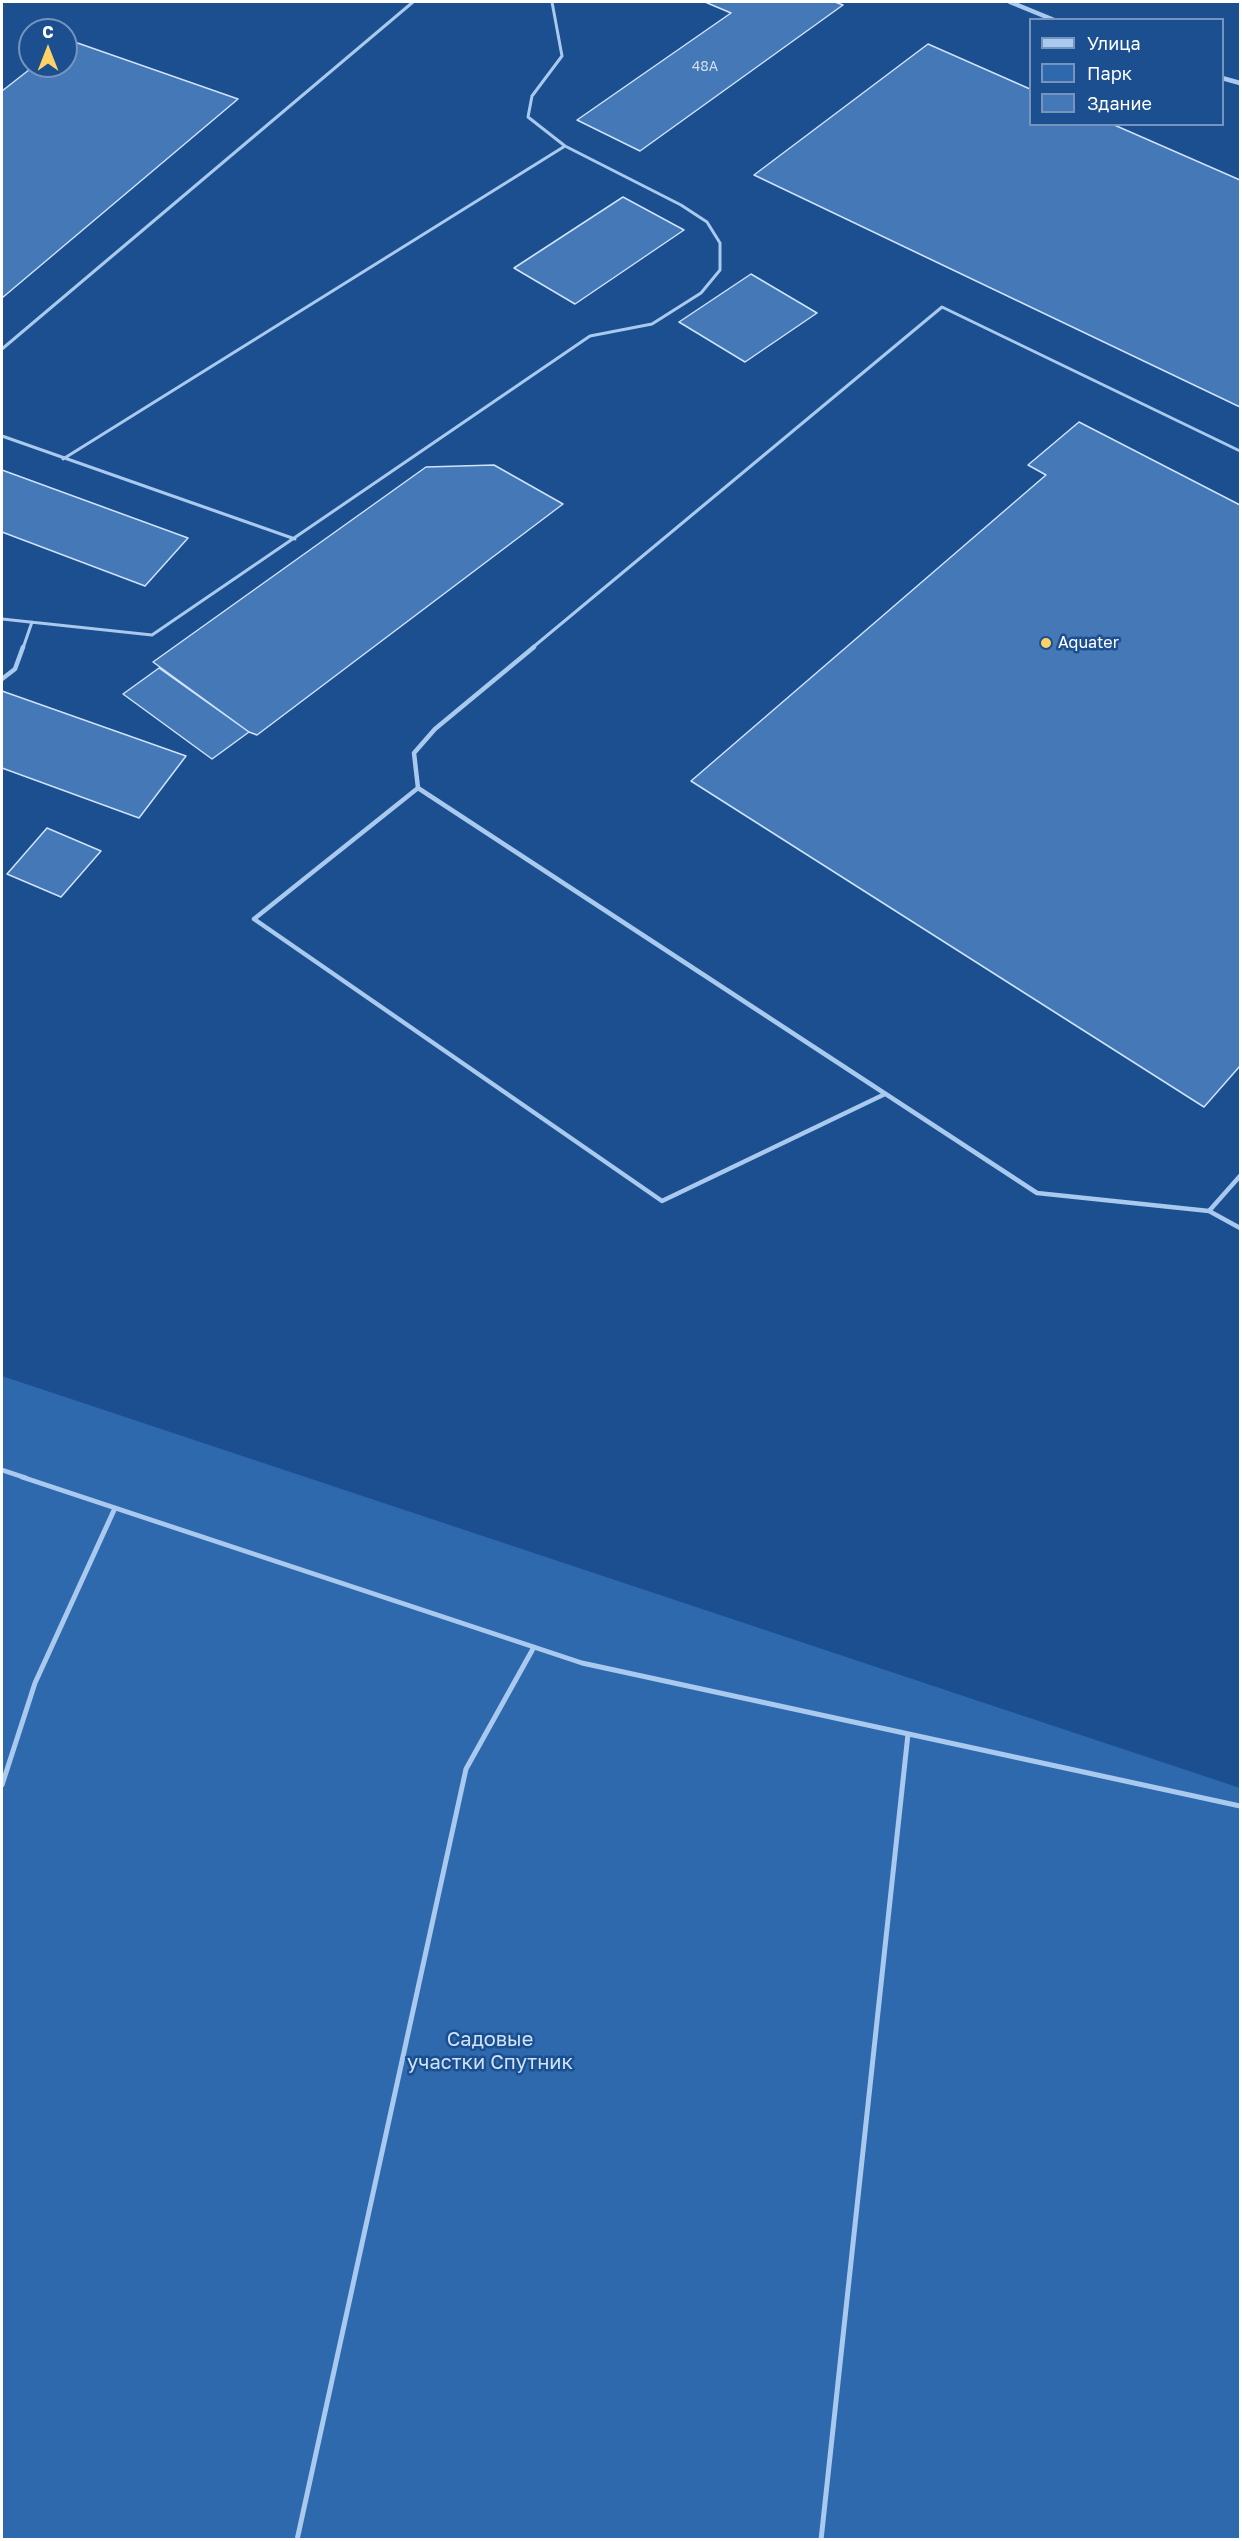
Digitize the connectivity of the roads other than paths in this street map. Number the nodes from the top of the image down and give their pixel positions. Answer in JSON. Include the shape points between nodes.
{"nodes":[{"id":1,"x":413,"y":2,"type":"edge"},
{"id":2,"x":552,"y":2,"type":"edge"},
{"id":3,"x":1010,"y":2,"type":"edge"},
{"id":4,"x":1049,"y":18,"type":"edge"},
{"id":5,"x":1224,"y":79,"type":"edge"},
{"id":6,"x":1240,"y":83,"type":"edge"},
{"id":7,"x":565,"y":146,"type":"junction"},
{"id":8,"x":2,"y":349,"type":"edge"},
{"id":9,"x":2,"y":436,"type":"edge"},
{"id":10,"x":1240,"y":451,"type":"edge"},
{"id":11,"x":63,"y":459,"type":"junction"},
{"id":12,"x":295,"y":539,"type":"junction"},
{"id":13,"x":2,"y":619,"type":"edge"},
{"id":14,"x":32,"y":622,"type":"junction"},
{"id":15,"x":2,"y":679,"type":"edge"},
{"id":16,"x":418,"y":788,"type":"junction"},
{"id":17,"x":886,"y":1094,"type":"junction"},
{"id":18,"x":1240,"y":1176,"type":"edge"},
{"id":19,"x":1209,"y":1211,"type":"junction"},
{"id":20,"x":1240,"y":1228,"type":"edge"},
{"id":21,"x":2,"y":1470,"type":"edge"},
{"id":22,"x":115,"y":1508,"type":"junction"},
{"id":23,"x":534,"y":1647,"type":"junction"},
{"id":24,"x":908,"y":1734,"type":"junction"},
{"id":25,"x":2,"y":1785,"type":"edge"},
{"id":26,"x":1240,"y":1806,"type":"edge"},
{"id":27,"x":297,"y":2540,"type":"edge"},
{"id":28,"x":821,"y":2540,"type":"edge"}],
"edges":[{"from":1,"to":8,"type":"lane"},
{"from":2,"to":7,"type":"lane","via":[[562,56],[532,96],[528,117]]},
{"from":3,"to":4,"type":"street"},
{"from":5,"to":6,"type":"street"},
{"from":7,"to":11,"type":"lane"},
{"from":7,"to":12,"type":"lane","via":[[707,222],[720,243],[720,270],[701,293],[652,324],[590,336]]},
{"from":9,"to":11,"type":"lane"},
{"from":10,"to":16,"type":"lane","via":[[942,307],[435,729],[414,753]]},
{"from":11,"to":12,"type":"lane"},
{"from":12,"to":14,"type":"lane","via":[[152,635]]},
{"from":13,"to":14,"type":"lane"},
{"from":14,"to":15,"type":"lane","via":[[15,669]]},
{"from":16,"to":17,"type":"lane"},
{"from":16,"to":17,"type":"lane","via":[[254,919],[663,1201]]},
{"from":17,"to":19,"type":"lane","via":[[1037,1193]]},
{"from":18,"to":19,"type":"lane"},
{"from":19,"to":20,"type":"lane"},
{"from":21,"to":22,"type":"lane"},
{"from":22,"to":23,"type":"lane"},
{"from":22,"to":25,"type":"lane","via":[[36,1683]]},
{"from":23,"to":24,"type":"lane","via":[[582,1663]]},
{"from":23,"to":27,"type":"lane","via":[[466,1769]]},
{"from":24,"to":26,"type":"lane"},
{"from":24,"to":28,"type":"lane"}]}
